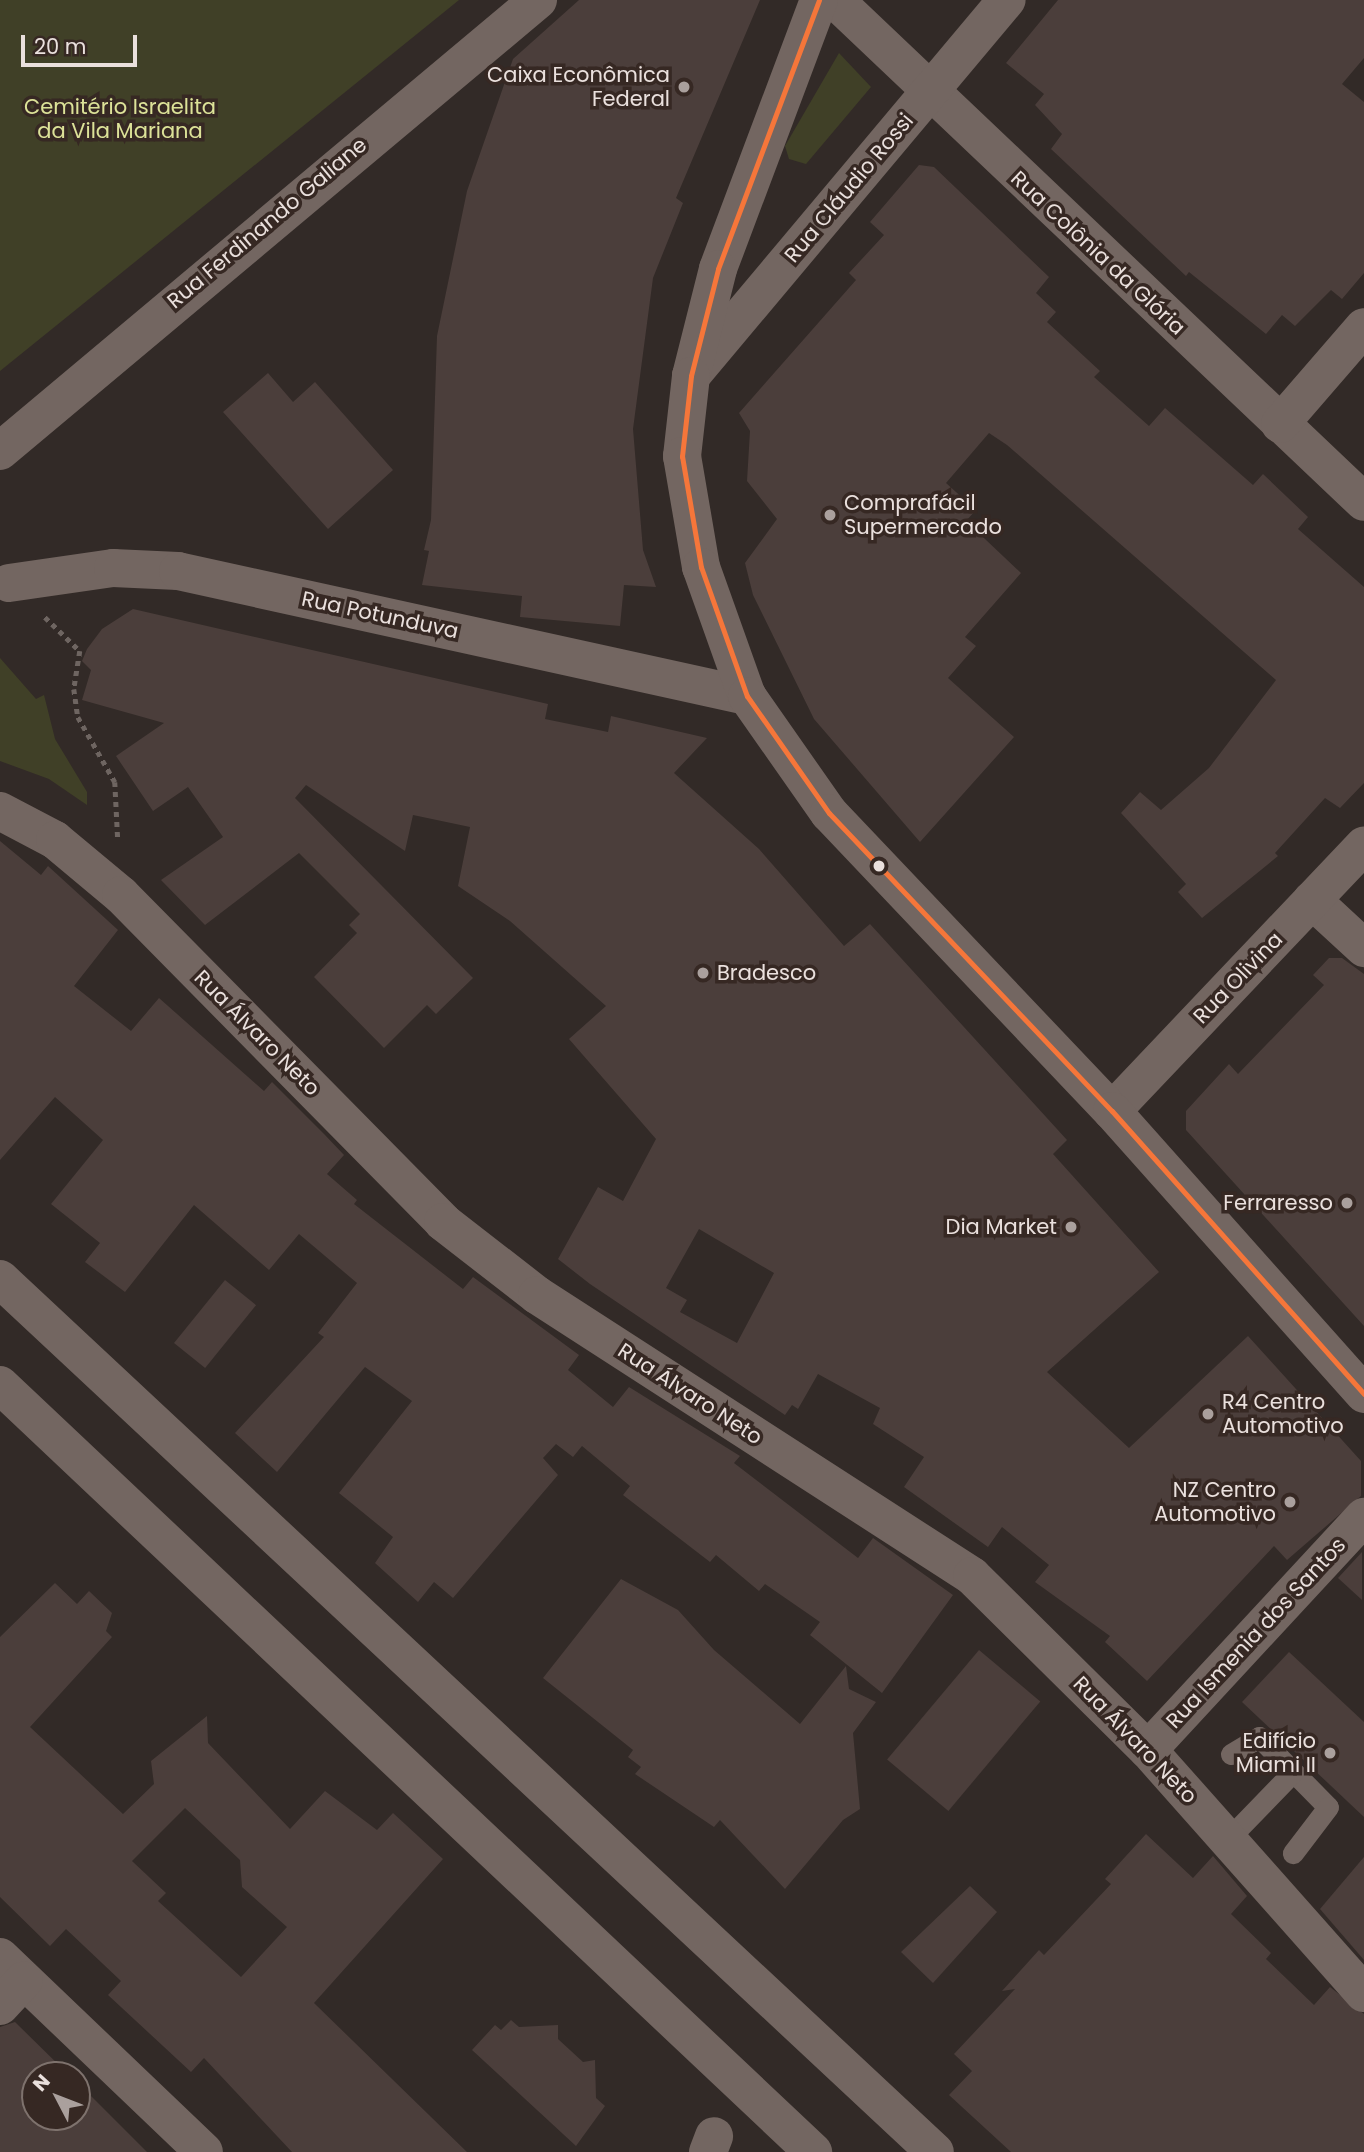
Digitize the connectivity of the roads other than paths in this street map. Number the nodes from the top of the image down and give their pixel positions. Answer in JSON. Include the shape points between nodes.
{"nodes":[{"id":1,"x":538,"y":0,"type":"edge"},
{"id":2,"x":819,"y":0,"type":"edge"},
{"id":3,"x":835,"y":0,"type":"edge"},
{"id":4,"x":1006,"y":0,"type":"edge"},
{"id":5,"x":929,"y":93,"type":"junction"},
{"id":6,"x":1364,"y":327,"type":"edge"},
{"id":7,"x":691,"y":376,"type":"junction"},
{"id":8,"x":1280,"y":424,"type":"junction"},
{"id":9,"x":0,"y":451,"type":"edge"},
{"id":10,"x":1364,"y":502,"type":"edge"},
{"id":11,"x":9,"y":583,"type":"road end"},
{"id":12,"x":747,"y":696,"type":"junction"},
{"id":13,"x":0,"y":811,"type":"edge"},
{"id":14,"x":1364,"y":845,"type":"edge"},
{"id":15,"x":1312,"y":900,"type":"junction"},
{"id":16,"x":1364,"y":947,"type":"edge"},
{"id":17,"x":1112,"y":1111,"type":"junction"},
{"id":18,"x":0,"y":1279,"type":"edge"},
{"id":19,"x":0,"y":1385,"type":"edge"},
{"id":20,"x":1364,"y":1394,"type":"edge"},
{"id":21,"x":1364,"y":1517,"type":"edge"},
{"id":22,"x":1148,"y":1750,"type":"junction"},
{"id":23,"x":1231,"y":1754,"type":"dead end"},
{"id":24,"x":1293,"y":1772,"type":"junction"},
{"id":25,"x":1228,"y":1839,"type":"junction"},
{"id":26,"x":1293,"y":1853,"type":"dead end"},
{"id":27,"x":8,"y":1981,"type":"edge"},
{"id":28,"x":1364,"y":1993,"type":"edge"},
{"id":29,"x":204,"y":2152,"type":"edge"},
{"id":30,"x":813,"y":2152,"type":"edge"},
{"id":31,"x":935,"y":2152,"type":"edge"}],
"edges":[{"from":1,"to":9,"type":"street","name":"Rua Ferdinando Galiane"},
{"from":2,"to":7,"type":"street","via":[[741,198]]},
{"from":3,"to":5,"type":"street","name":"Rua Colônia da Glória"},
{"from":4,"to":5,"type":"street","name":"Rua Cláudio Rossi"},
{"from":5,"to":7,"type":"street","name":"Rua Cláudio Rossi"},
{"from":5,"to":8,"type":"street","name":"Rua Colônia da Glória"},
{"from":6,"to":8,"type":"street"},
{"from":7,"to":12,"type":"street","via":[[682,456],[699,553]]},
{"from":8,"to":10,"type":"street","name":"Rua Colônia da Glória"},
{"from":11,"to":12,"type":"street","name":"Rua Potunduva","via":[[113,568],[178,570]]},
{"from":12,"to":17,"type":"street","via":[[829,813]]},
{"from":13,"to":22,"type":"street","name":"Rua Álvaro Neto","via":[[55,840],[121,895],[443,1222],[537,1295],[972,1576]]},
{"from":14,"to":15,"type":"street","name":"Rua Olivina"},
{"from":15,"to":16,"type":"street"},
{"from":15,"to":17,"type":"street","name":"Rua Olivina"},
{"from":17,"to":20,"type":"street"},
{"from":18,"to":31,"type":"street"},
{"from":19,"to":30,"type":"street"},
{"from":21,"to":22,"type":"street","name":"Rua Ismenia dos Santos"},
{"from":22,"to":25,"type":"street","name":"Rua Álvaro Neto"},
{"from":23,"to":24,"type":"lane","via":[[1259,1737]]},
{"from":24,"to":25,"type":"lane"},
{"from":24,"to":26,"type":"lane","via":[[1328,1807]]},
{"from":25,"to":28,"type":"street","name":"Rua Álvaro Neto"},
{"from":27,"to":29,"type":"street"}]}
